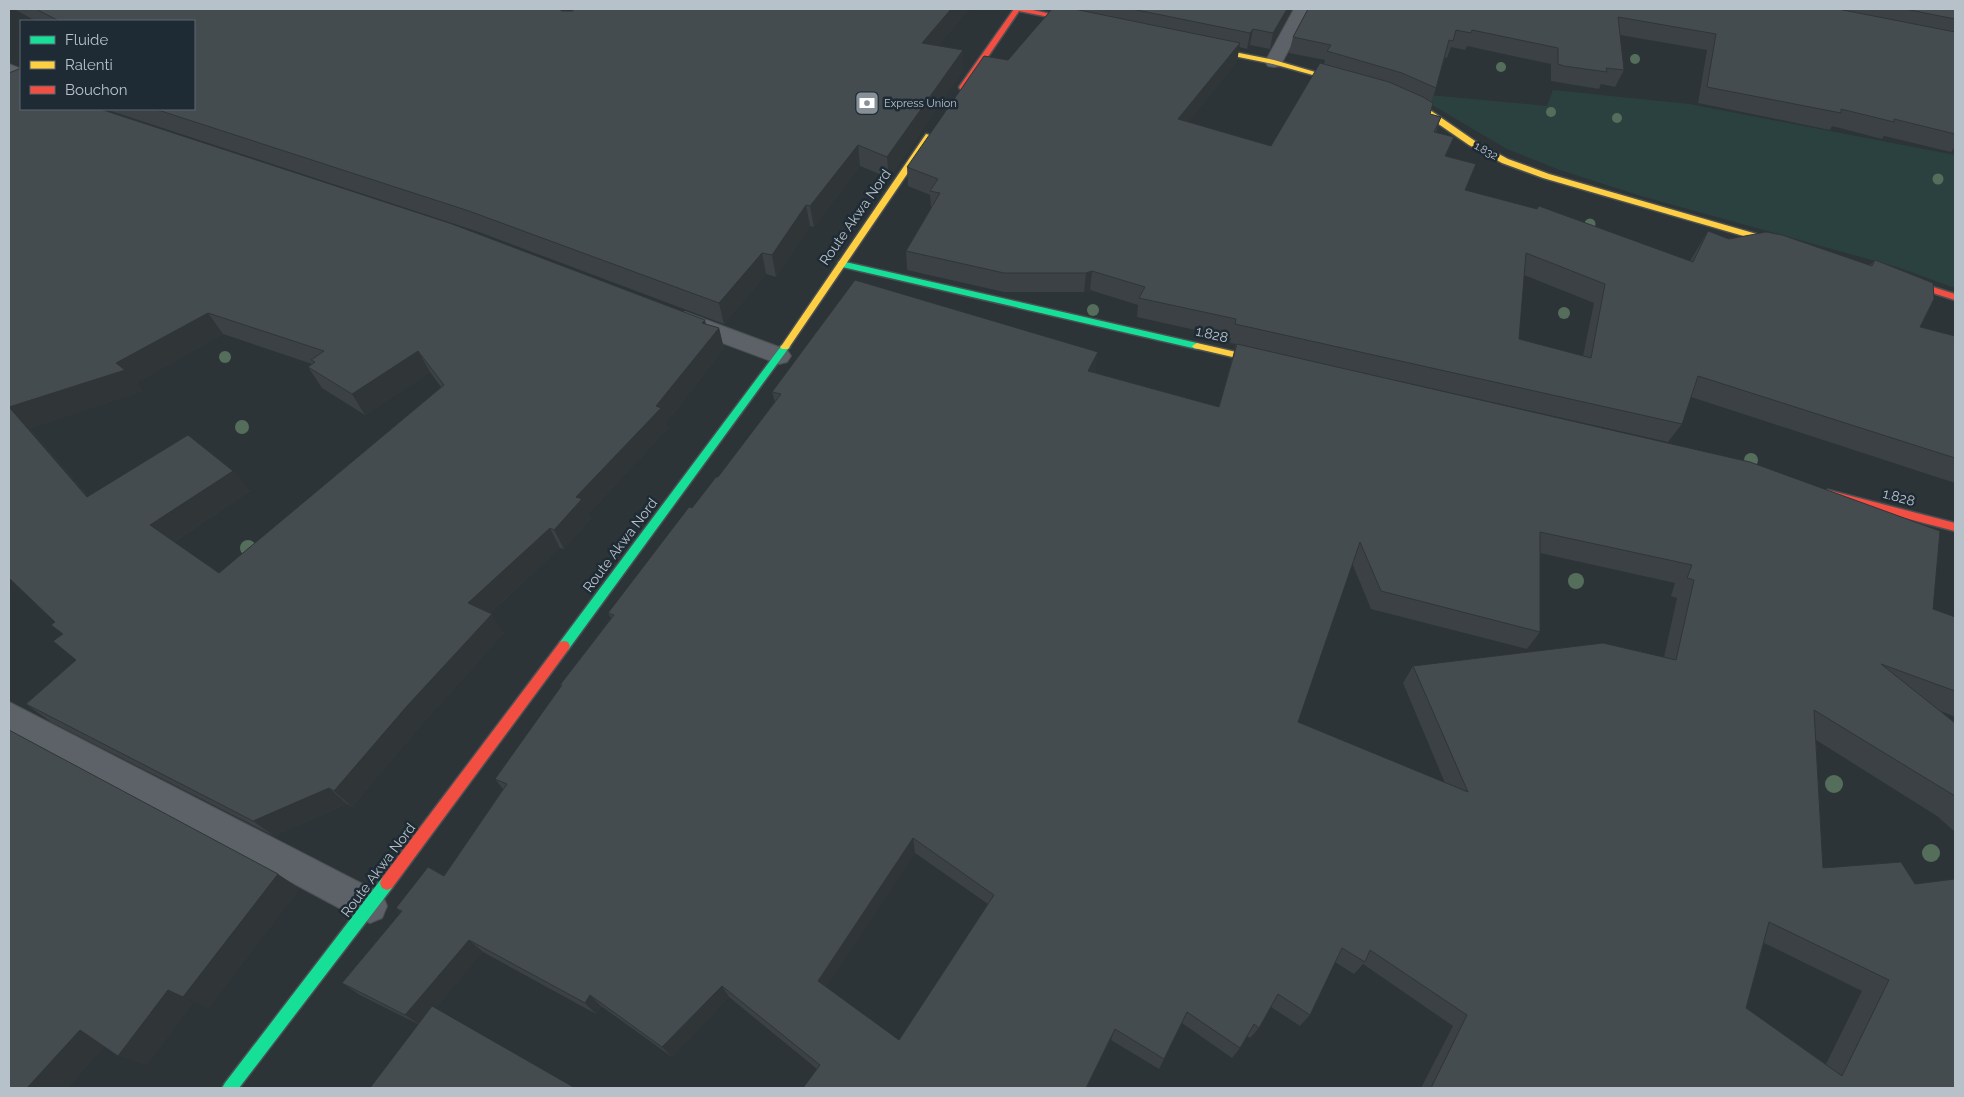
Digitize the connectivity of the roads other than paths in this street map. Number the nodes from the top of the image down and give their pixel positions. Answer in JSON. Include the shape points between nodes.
{"nodes":[{"id":1,"x":1018,"y":9,"type":"edge"},
{"id":2,"x":1302,"y":9,"type":"edge"},
{"id":3,"x":1095,"y":24,"type":"edge"},
{"id":4,"x":1189,"y":44,"type":"edge"},
{"id":5,"x":1274,"y":62,"type":"junction"},
{"id":6,"x":9,"y":70,"type":"edge"},
{"id":7,"x":19,"y":88,"type":"edge"},
{"id":8,"x":1364,"y":88,"type":"edge"},
{"id":9,"x":956,"y":96,"type":"edge"},
{"id":10,"x":1399,"y":98,"type":"edge"},
{"id":11,"x":934,"y":128,"type":"edge"},
{"id":12,"x":1797,"y":248,"type":"edge"},
{"id":13,"x":841,"y":264,"type":"junction"},
{"id":14,"x":1891,"y":276,"type":"edge"},
{"id":15,"x":1955,"y":297,"type":"edge"},
{"id":16,"x":669,"y":313,"type":"edge"},
{"id":17,"x":779,"y":356,"type":"junction"},
{"id":18,"x":1286,"y":366,"type":"edge"},
{"id":19,"x":1815,"y":490,"type":"edge"},
{"id":20,"x":1955,"y":527,"type":"edge"},
{"id":21,"x":9,"y":716,"type":"edge"},
{"id":22,"x":370,"y":906,"type":"junction"},
{"id":23,"x":230,"y":1088,"type":"edge"}],
"edges":[{"from":1,"to":3,"type":"street"},
{"from":1,"to":9,"type":"street"},
{"from":2,"to":5,"type":"street"},
{"from":4,"to":5,"type":"street"},
{"from":5,"to":8,"type":"street"},
{"from":6,"to":7,"type":"street"},
{"from":10,"to":12,"type":"street","name":"1.832","via":[[1505,161],[1546,176]]},
{"from":11,"to":13,"type":"street","name":"Route Akwa Nord"},
{"from":13,"to":17,"type":"street","name":"Route Akwa Nord"},
{"from":13,"to":18,"type":"street","name":"1.828"},
{"from":14,"to":15,"type":"street"},
{"from":16,"to":17,"type":"street"},
{"from":17,"to":22,"type":"street","name":"Route Akwa Nord"},
{"from":19,"to":20,"type":"street","name":"1.828"},
{"from":21,"to":22,"type":"street"},
{"from":22,"to":23,"type":"street","name":"Route Akwa Nord"}]}
